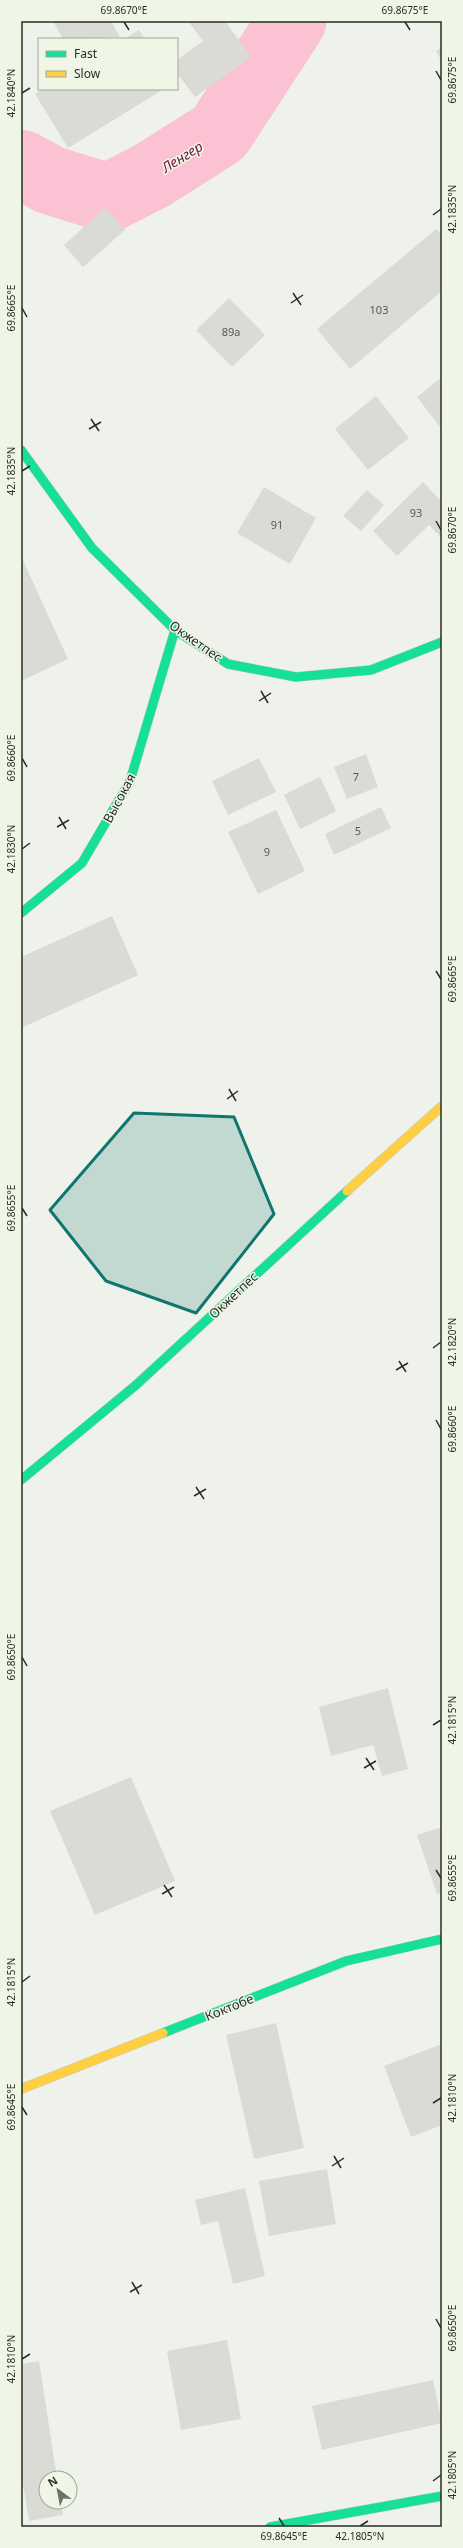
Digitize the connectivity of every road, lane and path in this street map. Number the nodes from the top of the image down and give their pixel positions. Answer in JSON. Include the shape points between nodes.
{"nodes":[{"id":1,"x":21,"y":450,"type":"edge"},
{"id":2,"x":175,"y":630,"type":"junction"},
{"id":3,"x":442,"y":642,"type":"edge"},
{"id":4,"x":21,"y":913,"type":"edge"},
{"id":5,"x":442,"y":1106,"type":"edge"},
{"id":6,"x":21,"y":1480,"type":"edge"},
{"id":7,"x":442,"y":1939,"type":"edge"},
{"id":8,"x":21,"y":2089,"type":"edge"},
{"id":9,"x":442,"y":2496,"type":"edge"},
{"id":10,"x":270,"y":2527,"type":"edge"}],
"edges":[{"from":1,"to":2,"type":"street","name":"Окжетпес","via":[[92,548]]},
{"from":2,"to":3,"type":"street","name":"Окжетпес","via":[[228,664],[296,677],[371,670]]},
{"from":2,"to":4,"type":"street","name":"Высокая","via":[[130,781],[82,863]]},
{"from":5,"to":6,"type":"street","name":"Окжетпес","via":[[136,1385]]},
{"from":7,"to":8,"type":"street","name":"Коктобе","via":[[346,1961]]},
{"from":9,"to":10,"type":"street"}]}
